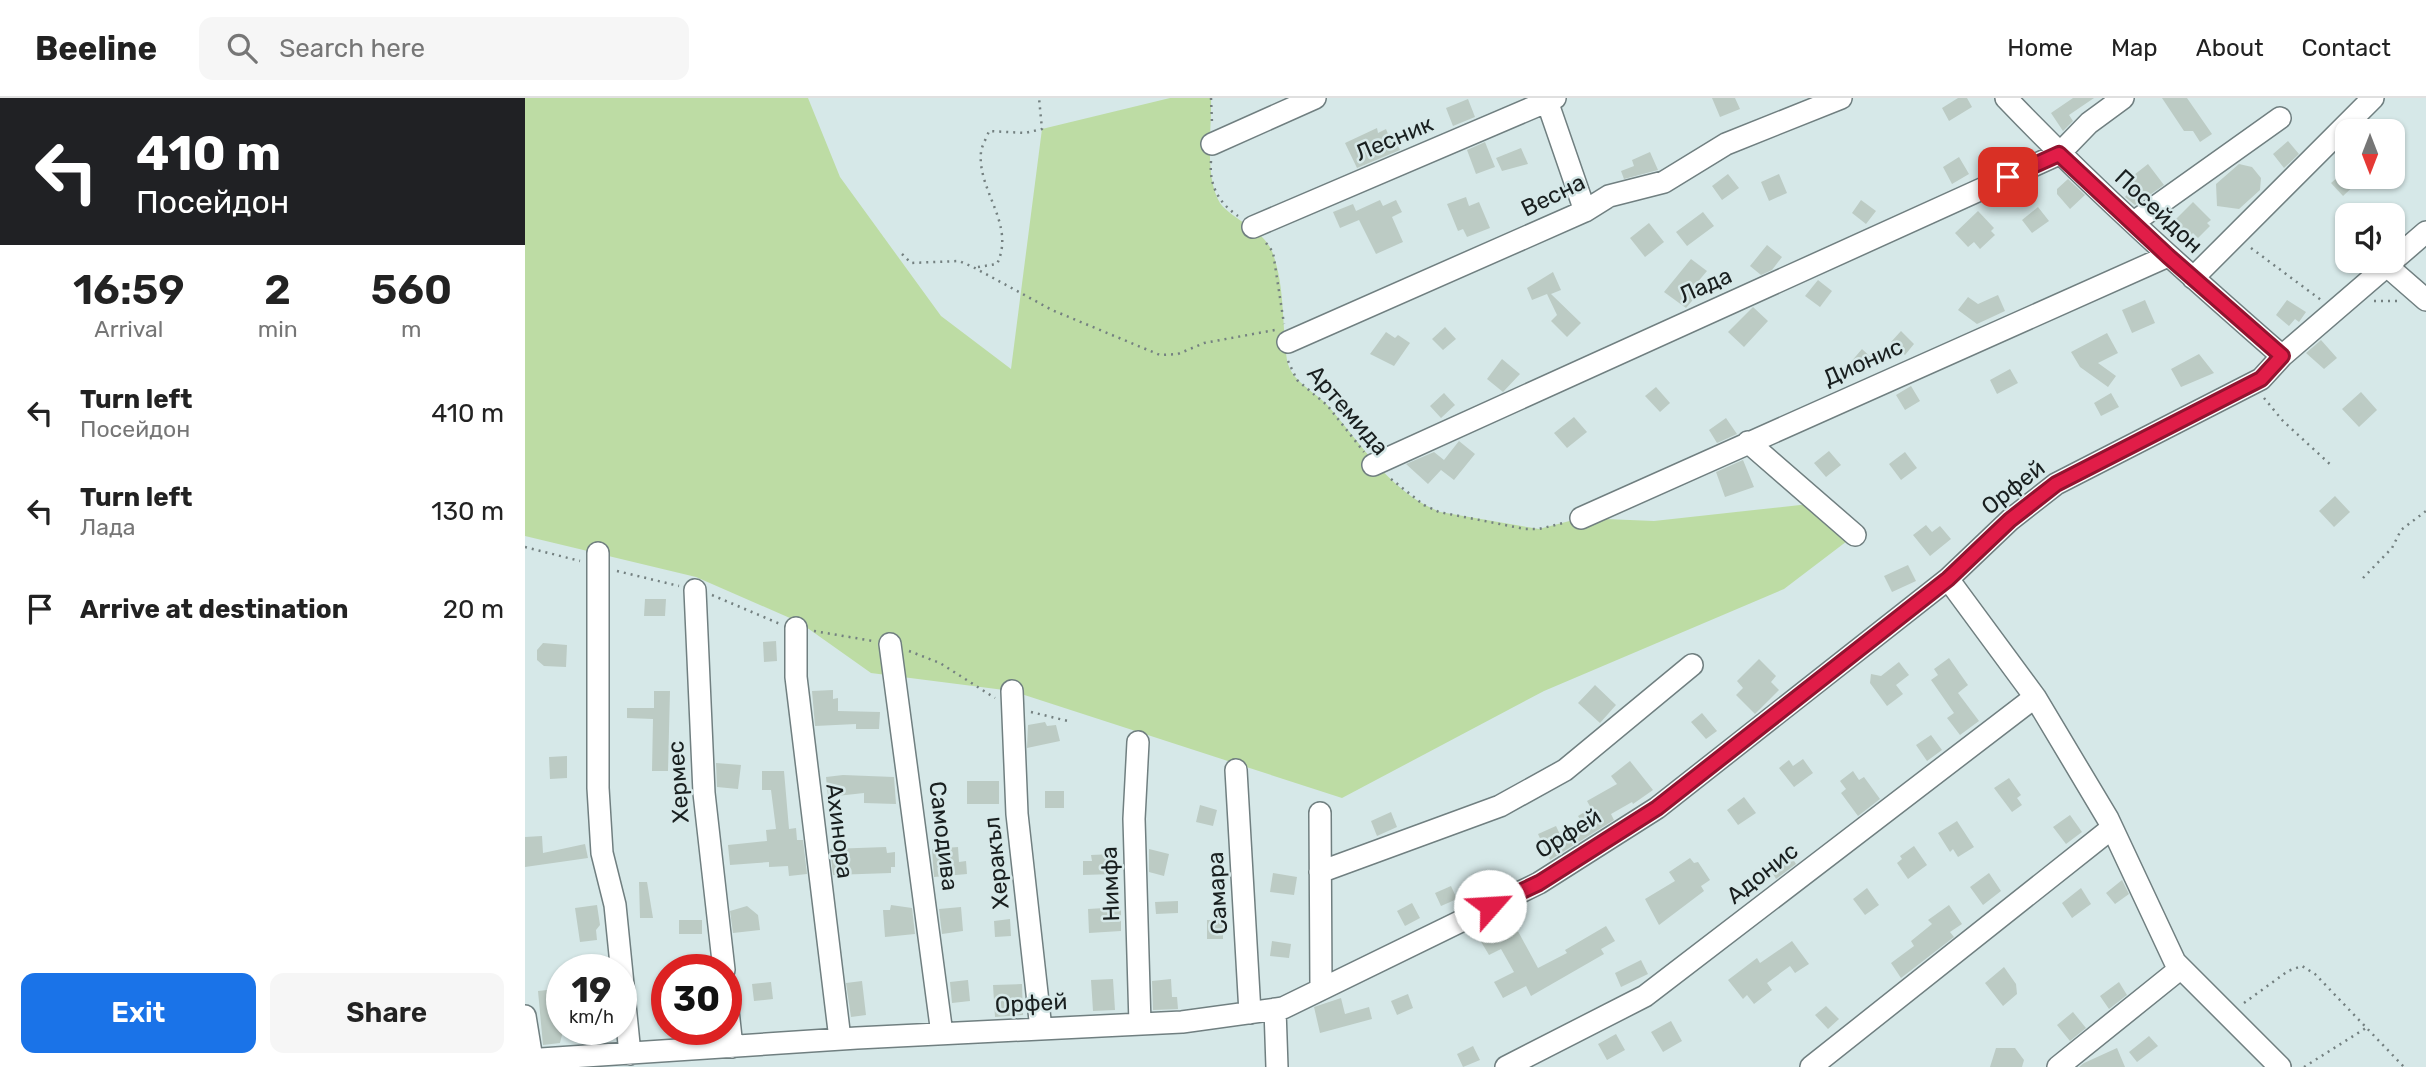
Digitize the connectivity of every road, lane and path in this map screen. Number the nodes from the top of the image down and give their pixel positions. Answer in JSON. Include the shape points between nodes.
{"nodes":[{"id":1,"x":1039,"y":98,"type":"edge"},
{"id":2,"x":1211,"y":98,"type":"edge"},
{"id":3,"x":1315,"y":98,"type":"edge"},
{"id":4,"x":1785,"y":98,"type":"edge"},
{"id":5,"x":1841,"y":98,"type":"edge"},
{"id":6,"x":2006,"y":98,"type":"edge"},
{"id":7,"x":2123,"y":98,"type":"edge"},
{"id":8,"x":2373,"y":98,"type":"edge"},
{"id":9,"x":1550,"y":99,"type":"edge"},
{"id":10,"x":1793,"y":118,"type":"junction"},
{"id":11,"x":2280,"y":118,"type":"dead end"},
{"id":12,"x":1212,"y":144,"type":"junction"},
{"id":13,"x":2059,"y":154,"type":"junction"},
{"id":14,"x":1585,"y":211,"type":"junction"},
{"id":15,"x":2134,"y":222,"type":"junction"},
{"id":16,"x":1253,"y":227,"type":"junction"},
{"id":17,"x":2426,"y":232,"type":"edge"},
{"id":18,"x":2237,"y":236,"type":"junction"},
{"id":19,"x":2405,"y":250,"type":"edge"},
{"id":20,"x":902,"y":254,"type":"dead end"},
{"id":21,"x":2168,"y":256,"type":"junction"},
{"id":22,"x":973,"y":267,"type":"junction"},
{"id":23,"x":2379,"y":273,"type":"edge"},
{"id":24,"x":2393,"y":273,"type":"edge"},
{"id":25,"x":2193,"y":278,"type":"junction"},
{"id":26,"x":2371,"y":302,"type":"dead end"},
{"id":27,"x":2416,"y":302,"type":"edge"},
{"id":28,"x":2338,"y":308,"type":"junction"},
{"id":29,"x":1287,"y":335,"type":"junction"},
{"id":30,"x":2282,"y":356,"type":"junction"},
{"id":31,"x":2261,"y":379,"type":"junction"},
{"id":32,"x":1748,"y":442,"type":"junction"},
{"id":33,"x":1373,"y":465,"type":"junction"},
{"id":34,"x":2333,"y":467,"type":"dead end"},
{"id":35,"x":2426,"y":510,"type":"edge"},
{"id":36,"x":1581,"y":518,"type":"joint"},
{"id":37,"x":1855,"y":535,"type":"dead end"},
{"id":38,"x":598,"y":553,"type":"dead end"},
{"id":39,"x":2363,"y":578,"type":"dead end"},
{"id":40,"x":1948,"y":579,"type":"junction"},
{"id":41,"x":695,"y":590,"type":"dead end"},
{"id":42,"x":796,"y":628,"type":"dead end"},
{"id":43,"x":890,"y":644,"type":"dead end"},
{"id":44,"x":1692,"y":665,"type":"dead end"},
{"id":45,"x":1012,"y":691,"type":"dead end"},
{"id":46,"x":2035,"y":697,"type":"junction"},
{"id":47,"x":1138,"y":742,"type":"dead end"},
{"id":48,"x":1236,"y":770,"type":"dead end"},
{"id":49,"x":1320,"y":813,"type":"dead end"},
{"id":50,"x":2112,"y":828,"type":"junction"},
{"id":51,"x":1320,"y":872,"type":"junction"},
{"id":52,"x":722,"y":954,"type":"edge"},
{"id":53,"x":2181,"y":968,"type":"junction"},
{"id":54,"x":1321,"y":989,"type":"junction"},
{"id":55,"x":1275,"y":1009,"type":"junction"},
{"id":56,"x":1250,"y":1013,"type":"junction"},
{"id":57,"x":2227,"y":1014,"type":"junction"},
{"id":58,"x":525,"y":1016,"type":"edge"},
{"id":59,"x":1140,"y":1024,"type":"junction"},
{"id":60,"x":2366,"y":1027,"type":"junction"},
{"id":61,"x":1041,"y":1029,"type":"junction"},
{"id":62,"x":942,"y":1034,"type":"junction"},
{"id":63,"x":840,"y":1040,"type":"junction"},
{"id":64,"x":732,"y":1047,"type":"joint"},
{"id":65,"x":630,"y":1054,"type":"junction"},
{"id":66,"x":528,"y":1060,"type":"edge"},
{"id":67,"x":1277,"y":1067,"type":"edge"},
{"id":68,"x":1506,"y":1067,"type":"edge"},
{"id":69,"x":1811,"y":1067,"type":"edge"},
{"id":70,"x":2058,"y":1067,"type":"edge"},
{"id":71,"x":2280,"y":1067,"type":"edge"},
{"id":72,"x":2304,"y":1067,"type":"edge"},
{"id":73,"x":2404,"y":1067,"type":"edge"}],
"edges":[{"from":1,"to":22,"type":"path","via":[[1042,129],[989,131],[981,152],[1003,233],[1003,252],[997,264]]},
{"from":2,"to":12,"type":"path","name":"Артемида"},
{"from":3,"to":12,"type":"street"},
{"from":4,"to":10,"type":"street"},
{"from":5,"to":10,"type":"street","name":"Весна"},
{"from":6,"to":13,"type":"street","name":"Посейдон"},
{"from":7,"to":13,"type":"street","via":[[2088,123]]},
{"from":8,"to":18,"type":"street"},
{"from":9,"to":14,"type":"street"},
{"from":9,"to":16,"type":"street","name":"Лесник"},
{"from":10,"to":14,"type":"street","name":"Весна","via":[[1726,144],[1664,182],[1609,196]]},
{"from":11,"to":15,"type":"street"},
{"from":12,"to":16,"type":"path","name":"Артемида","via":[[1210,175],[1221,204]]},
{"from":13,"to":15,"type":"street","name":"Посейдон"},
{"from":13,"to":33,"type":"street","name":"Лада"},
{"from":14,"to":29,"type":"street","name":"Весна"},
{"from":15,"to":21,"type":"street","name":"Посейдон"},
{"from":16,"to":29,"type":"path","name":"Артемида","via":[[1273,252]]},
{"from":17,"to":19,"type":"street","name":"Орфей"},
{"from":18,"to":25,"type":"street"},
{"from":18,"to":28,"type":"path","via":[[2316,298]]},
{"from":20,"to":22,"type":"path","via":[[911,263],[959,261]]},
{"from":21,"to":25,"type":"street","name":"Посейдон"},
{"from":21,"to":32,"type":"street","name":"Дионис"},
{"from":22,"to":29,"type":"path","via":[[1052,310],[1160,355],[1178,354],[1204,343]]},
{"from":23,"to":28,"type":"street","name":"Орфей"},
{"from":24,"to":27,"type":"street"},
{"from":25,"to":30,"type":"street","name":"Посейдон"},
{"from":26,"to":27,"type":"path"},
{"from":28,"to":30,"type":"street","name":"Орфей"},
{"from":29,"to":33,"type":"path","name":"Артемида","via":[[1287,361],[1297,380],[1327,405]]},
{"from":30,"to":31,"type":"street","name":"Орфей"},
{"from":31,"to":34,"type":"path","via":[[2266,403]]},
{"from":31,"to":40,"type":"street","name":"Орфей","via":[[2056,484]]},
{"from":32,"to":36,"type":"street","name":"Дионис"},
{"from":32,"to":37,"type":"street"},
{"from":33,"to":36,"type":"path","name":"Артемида","via":[[1440,512],[1525,529]]},
{"from":35,"to":39,"type":"path","via":[[2401,530],[2392,548]]},
{"from":38,"to":65,"type":"street","via":[[602,853],[615,905]]},
{"from":40,"to":46,"type":"street"},
{"from":40,"to":54,"type":"street","name":"Орфей","via":[[1657,808],[1539,883]]},
{"from":41,"to":52,"type":"street","name":"Хермес","via":[[704,793]]},
{"from":42,"to":63,"type":"street","name":"Ахинора","via":[[798,691]]},
{"from":43,"to":62,"type":"street","name":"Самодива"},
{"from":44,"to":51,"type":"street","via":[[1565,770],[1500,806]]},
{"from":45,"to":61,"type":"street","name":"Херакъл","via":[[1017,814]]},
{"from":46,"to":50,"type":"street"},
{"from":46,"to":68,"type":"street","name":"Адонис","via":[[1645,996]]},
{"from":47,"to":59,"type":"street","name":"Нимфа","via":[[1134,819]]},
{"from":48,"to":56,"type":"street","name":"Самара"},
{"from":49,"to":51,"type":"street"},
{"from":50,"to":53,"type":"street"},
{"from":50,"to":69,"type":"street"},
{"from":51,"to":54,"type":"street"},
{"from":53,"to":57,"type":"street"},
{"from":53,"to":70,"type":"street"},
{"from":54,"to":55,"type":"street","name":"Орфей"},
{"from":55,"to":56,"type":"street","name":"Орфей"},
{"from":55,"to":67,"type":"street"},
{"from":56,"to":59,"type":"street","name":"Орфей"},
{"from":57,"to":60,"type":"path","via":[[2302,966]]},
{"from":57,"to":71,"type":"street"},
{"from":58,"to":66,"type":"street"},
{"from":59,"to":61,"type":"street","name":"Орфей"},
{"from":60,"to":72,"type":"path"},
{"from":60,"to":73,"type":"path"},
{"from":61,"to":62,"type":"street","name":"Орфей"},
{"from":62,"to":63,"type":"street","name":"Орфей"},
{"from":63,"to":64,"type":"street","name":"Орфей"},
{"from":64,"to":65,"type":"street","name":"Орфей"},
{"from":65,"to":66,"type":"street","name":"Орфей"}]}
